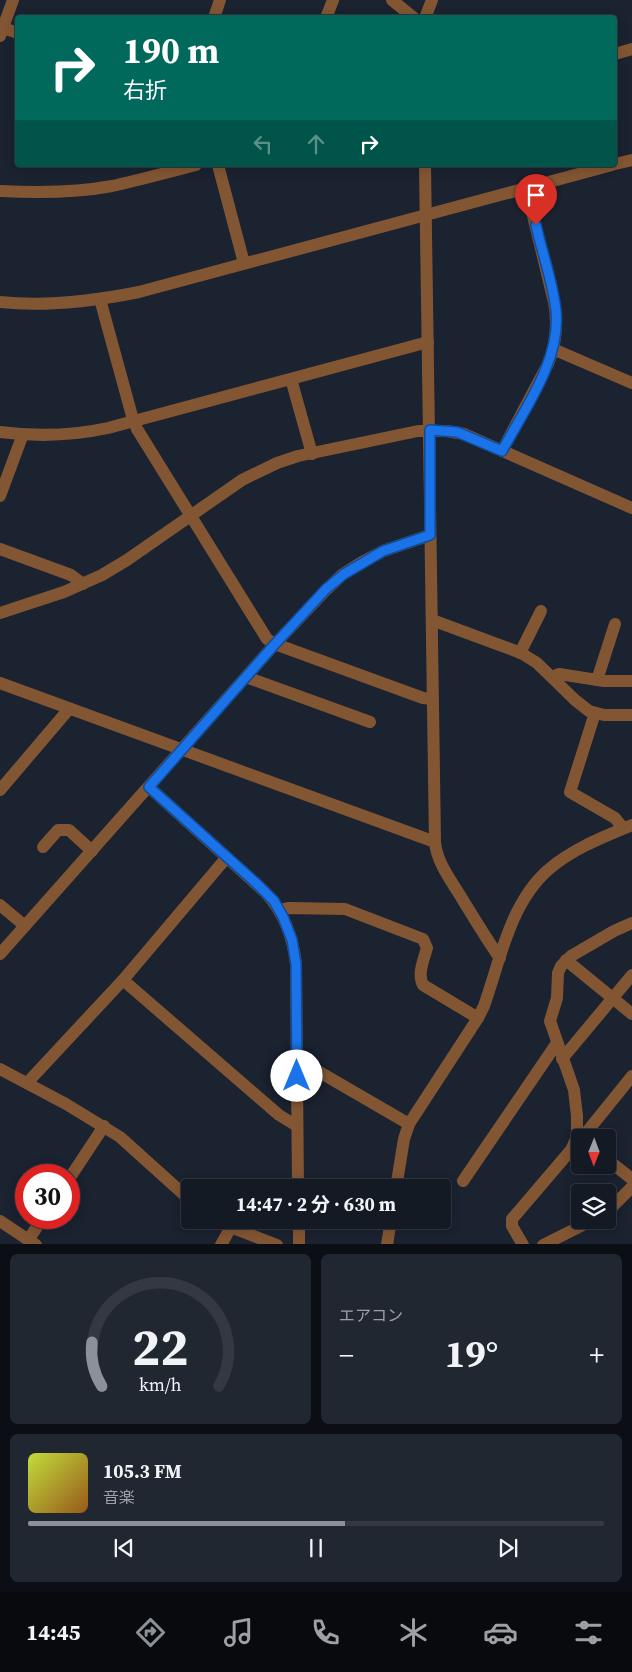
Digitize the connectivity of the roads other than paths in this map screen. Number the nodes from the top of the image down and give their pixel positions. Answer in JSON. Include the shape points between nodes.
{"nodes":[{"id":1,"x":13,"y":0,"type":"edge"},
{"id":2,"x":220,"y":0,"type":"edge"},
{"id":3,"x":332,"y":0,"type":"edge"},
{"id":4,"x":392,"y":0,"type":"edge"},
{"id":5,"x":432,"y":0,"type":"edge"},
{"id":6,"x":215,"y":15,"type":"edge"},
{"id":7,"x":327,"y":15,"type":"edge"},
{"id":8,"x":410,"y":15,"type":"edge"},
{"id":9,"x":426,"y":15,"type":"edge"},
{"id":10,"x":2,"y":32,"type":"edge"},
{"id":11,"x":15,"y":33,"type":"edge"},
{"id":12,"x":632,"y":49,"type":"edge"},
{"id":13,"x":617,"y":53,"type":"edge"},
{"id":14,"x":632,"y":160,"type":"edge"},
{"id":15,"x":617,"y":164,"type":"edge"},
{"id":16,"x":179,"y":167,"type":"edge"},
{"id":17,"x":219,"y":167,"type":"edge"},
{"id":18,"x":425,"y":167,"type":"edge"},
{"id":19,"x":606,"y":167,"type":"edge"},
{"id":20,"x":162,"y":169,"type":"edge"},
{"id":21,"x":526,"y":187,"type":"junction"},
{"id":22,"x":0,"y":190,"type":"edge"},
{"id":23,"x":426,"y":214,"type":"junction"},
{"id":24,"x":244,"y":263,"type":"junction"},
{"id":25,"x":100,"y":299,"type":"junction"},
{"id":26,"x":0,"y":302,"type":"edge"},
{"id":27,"x":428,"y":342,"type":"junction"},
{"id":28,"x":553,"y":349,"type":"junction"},
{"id":29,"x":291,"y":379,"type":"junction"},
{"id":30,"x":632,"y":383,"type":"edge"},
{"id":31,"x":134,"y":421,"type":"junction"},
{"id":32,"x":430,"y":430,"type":"junction"},
{"id":33,"x":0,"y":432,"type":"edge"},
{"id":34,"x":23,"y":434,"type":"junction"},
{"id":35,"x":502,"y":451,"type":"junction"},
{"id":36,"x":312,"y":454,"type":"junction"},
{"id":37,"x":0,"y":496,"type":"edge"},
{"id":38,"x":632,"y":508,"type":"edge"},
{"id":39,"x":190,"y":517,"type":"junction"},
{"id":40,"x":430,"y":535,"type":"junction"},
{"id":41,"x":0,"y":549,"type":"edge"},
{"id":42,"x":83,"y":584,"type":"junction"},
{"id":43,"x":541,"y":611,"type":"dead end"},
{"id":44,"x":0,"y":613,"type":"edge"},
{"id":45,"x":432,"y":620,"type":"junction"},
{"id":46,"x":615,"y":624,"type":"dead end"},
{"id":47,"x":275,"y":644,"type":"junction"},
{"id":48,"x":520,"y":652,"type":"junction"},
{"id":49,"x":246,"y":677,"type":"junction"},
{"id":50,"x":552,"y":677,"type":"junction"},
{"id":51,"x":597,"y":680,"type":"junction"},
{"id":52,"x":632,"y":681,"type":"edge"},
{"id":53,"x":0,"y":683,"type":"edge"},
{"id":54,"x":432,"y":699,"type":"junction"},
{"id":55,"x":69,"y":709,"type":"junction"},
{"id":56,"x":595,"y":713,"type":"junction"},
{"id":57,"x":632,"y":715,"type":"edge"},
{"id":58,"x":370,"y":722,"type":"dead end"},
{"id":59,"x":182,"y":749,"type":"junction"},
{"id":60,"x":149,"y":787,"type":"junction"},
{"id":61,"x":0,"y":790,"type":"edge"},
{"id":62,"x":628,"y":827,"type":"edge"},
{"id":63,"x":435,"y":842,"type":"junction"},
{"id":64,"x":43,"y":847,"type":"dead end"},
{"id":65,"x":92,"y":851,"type":"junction"},
{"id":66,"x":227,"y":857,"type":"junction"},
{"id":67,"x":0,"y":905,"type":"edge"},
{"id":68,"x":279,"y":910,"type":"junction"},
{"id":69,"x":632,"y":923,"type":"edge"},
{"id":70,"x":25,"y":926,"type":"junction"},
{"id":71,"x":0,"y":954,"type":"edge"},
{"id":72,"x":500,"y":958,"type":"junction"},
{"id":73,"x":566,"y":960,"type":"junction"},
{"id":74,"x":632,"y":975,"type":"edge"},
{"id":75,"x":122,"y":980,"type":"junction"},
{"id":76,"x":613,"y":998,"type":"junction"},
{"id":77,"x":632,"y":1014,"type":"edge"},
{"id":78,"x":478,"y":1018,"type":"junction"},
{"id":79,"x":557,"y":1043,"type":"junction"},
{"id":80,"x":296,"y":1059,"type":"junction"},
{"id":81,"x":562,"y":1059,"type":"junction"},
{"id":82,"x":0,"y":1069,"type":"edge"},
{"id":83,"x":632,"y":1076,"type":"edge"},
{"id":84,"x":27,"y":1083,"type":"junction"},
{"id":85,"x":409,"y":1124,"type":"junction"},
{"id":86,"x":104,"y":1126,"type":"junction"},
{"id":87,"x":297,"y":1126,"type":"junction"},
{"id":88,"x":579,"y":1129,"type":"edge"},
{"id":89,"x":588,"y":1129,"type":"edge"},
{"id":90,"x":571,"y":1150,"type":"edge"},
{"id":91,"x":79,"y":1164,"type":"edge"},
{"id":92,"x":616,"y":1166,"type":"edge"},
{"id":93,"x":298,"y":1179,"type":"edge"},
{"id":94,"x":397,"y":1179,"type":"edge"},
{"id":95,"x":632,"y":1179,"type":"edge"},
{"id":96,"x":463,"y":1181,"type":"dead end"},
{"id":97,"x":632,"y":1187,"type":"edge"},
{"id":98,"x":181,"y":1192,"type":"edge"},
{"id":99,"x":616,"y":1203,"type":"edge"},
{"id":100,"x":0,"y":1221,"type":"edge"},
{"id":101,"x":38,"y":1229,"type":"edge"},
{"id":102,"x":230,"y":1229,"type":"edge"},
{"id":103,"x":236,"y":1229,"type":"edge"},
{"id":104,"x":299,"y":1229,"type":"edge"},
{"id":105,"x":390,"y":1229,"type":"edge"},
{"id":106,"x":574,"y":1229,"type":"edge"},
{"id":107,"x":32,"y":1242,"type":"edge"},
{"id":108,"x":220,"y":1244,"type":"edge"},
{"id":109,"x":277,"y":1244,"type":"edge"},
{"id":110,"x":299,"y":1244,"type":"edge"},
{"id":111,"x":387,"y":1244,"type":"edge"},
{"id":112,"x":523,"y":1244,"type":"edge"},
{"id":113,"x":543,"y":1244,"type":"edge"}],
"edges":[{"from":1,"to":10,"type":"street"},
{"from":2,"to":6,"type":"street"},
{"from":3,"to":7,"type":"street"},
{"from":4,"to":8,"type":"street"},
{"from":5,"to":9,"type":"street"},
{"from":10,"to":11,"type":"street"},
{"from":12,"to":13,"type":"street"},
{"from":14,"to":15,"type":"street"},
{"from":16,"to":20,"type":"street"},
{"from":17,"to":24,"type":"street"},
{"from":18,"to":23,"type":"street"},
{"from":19,"to":21,"type":"street"},
{"from":20,"to":22,"type":"street","via":[[112,186],[44,192]]},
{"from":21,"to":23,"type":"street"},
{"from":21,"to":28,"type":"street","via":[[554,302]]},
{"from":23,"to":24,"type":"street"},
{"from":23,"to":27,"type":"street"},
{"from":24,"to":25,"type":"street","via":[[139,292]]},
{"from":25,"to":26,"type":"street"},
{"from":25,"to":31,"type":"street"},
{"from":27,"to":29,"type":"street"},
{"from":27,"to":32,"type":"street"},
{"from":28,"to":30,"type":"street"},
{"from":28,"to":35,"type":"street","via":[[545,371]]},
{"from":29,"to":31,"type":"street"},
{"from":29,"to":36,"type":"street"},
{"from":31,"to":34,"type":"street","via":[[74,435]]},
{"from":31,"to":39,"type":"street"},
{"from":32,"to":35,"type":"street","via":[[457,432]]},
{"from":32,"to":36,"type":"street"},
{"from":32,"to":40,"type":"street"},
{"from":33,"to":34,"type":"street"},
{"from":34,"to":37,"type":"street"},
{"from":35,"to":38,"type":"street"},
{"from":36,"to":39,"type":"street","via":[[277,462],[258,471]]},
{"from":39,"to":42,"type":"street","via":[[127,560]]},
{"from":39,"to":47,"type":"street","via":[[265,636]]},
{"from":40,"to":45,"type":"street"},
{"from":40,"to":47,"type":"street","via":[[383,551],[344,574]]},
{"from":41,"to":42,"type":"street","via":[[71,575]]},
{"from":42,"to":44,"type":"street"},
{"from":43,"to":48,"type":"street"},
{"from":45,"to":48,"type":"street"},
{"from":45,"to":54,"type":"street"},
{"from":46,"to":51,"type":"street"},
{"from":47,"to":49,"type":"street"},
{"from":47,"to":54,"type":"street"},
{"from":48,"to":50,"type":"street"},
{"from":49,"to":58,"type":"street"},
{"from":49,"to":59,"type":"street"},
{"from":50,"to":51,"type":"street","via":[[559,674]]},
{"from":50,"to":56,"type":"street","via":[[575,700]]},
{"from":51,"to":52,"type":"street"},
{"from":53,"to":55,"type":"street"},
{"from":54,"to":63,"type":"street"},
{"from":55,"to":59,"type":"street"},
{"from":55,"to":61,"type":"street"},
{"from":56,"to":57,"type":"street"},
{"from":56,"to":62,"type":"street","via":[[570,792]]},
{"from":59,"to":60,"type":"street"},
{"from":59,"to":63,"type":"street"},
{"from":60,"to":65,"type":"street"},
{"from":60,"to":66,"type":"street"},
{"from":62,"to":72,"type":"street","via":[[572,853],[541,876],[520,906]]},
{"from":63,"to":72,"type":"street","via":[[444,868]]},
{"from":64,"to":65,"type":"street","via":[[58,830],[69,830]]},
{"from":65,"to":70,"type":"street"},
{"from":66,"to":68,"type":"street","via":[[266,893]]},
{"from":66,"to":75,"type":"street"},
{"from":67,"to":70,"type":"street"},
{"from":68,"to":78,"type":"street","via":[[345,909],[423,939],[427,948],[421,973],[423,985]]},
{"from":68,"to":80,"type":"street","via":[[288,928],[296,964]]},
{"from":69,"to":73,"type":"street"},
{"from":70,"to":71,"type":"street"},
{"from":72,"to":78,"type":"street"},
{"from":73,"to":76,"type":"street"},
{"from":73,"to":79,"type":"street","via":[[558,973],[557,998],[550,1017]]},
{"from":74,"to":76,"type":"street"},
{"from":75,"to":84,"type":"street"},
{"from":75,"to":87,"type":"street","via":[[279,1115]]},
{"from":76,"to":77,"type":"street"},
{"from":76,"to":81,"type":"street"},
{"from":78,"to":85,"type":"street"},
{"from":79,"to":81,"type":"street"},
{"from":79,"to":96,"type":"street"},
{"from":80,"to":85,"type":"street"},
{"from":80,"to":87,"type":"street"},
{"from":81,"to":88,"type":"street","via":[[574,1090]]},
{"from":82,"to":84,"type":"street"},
{"from":83,"to":89,"type":"street"},
{"from":84,"to":86,"type":"street"},
{"from":85,"to":94,"type":"street"},
{"from":86,"to":91,"type":"street"},
{"from":86,"to":98,"type":"street","via":[[127,1142]]},
{"from":87,"to":93,"type":"street"},
{"from":90,"to":112,"type":"street","via":[[512,1219],[512,1226]]},
{"from":92,"to":95,"type":"street"},
{"from":97,"to":99,"type":"street"},
{"from":100,"to":107,"type":"street"},
{"from":101,"to":107,"type":"street"},
{"from":102,"to":108,"type":"street"},
{"from":103,"to":109,"type":"street"},
{"from":104,"to":110,"type":"street"},
{"from":105,"to":111,"type":"street"},
{"from":106,"to":113,"type":"street"}]}
